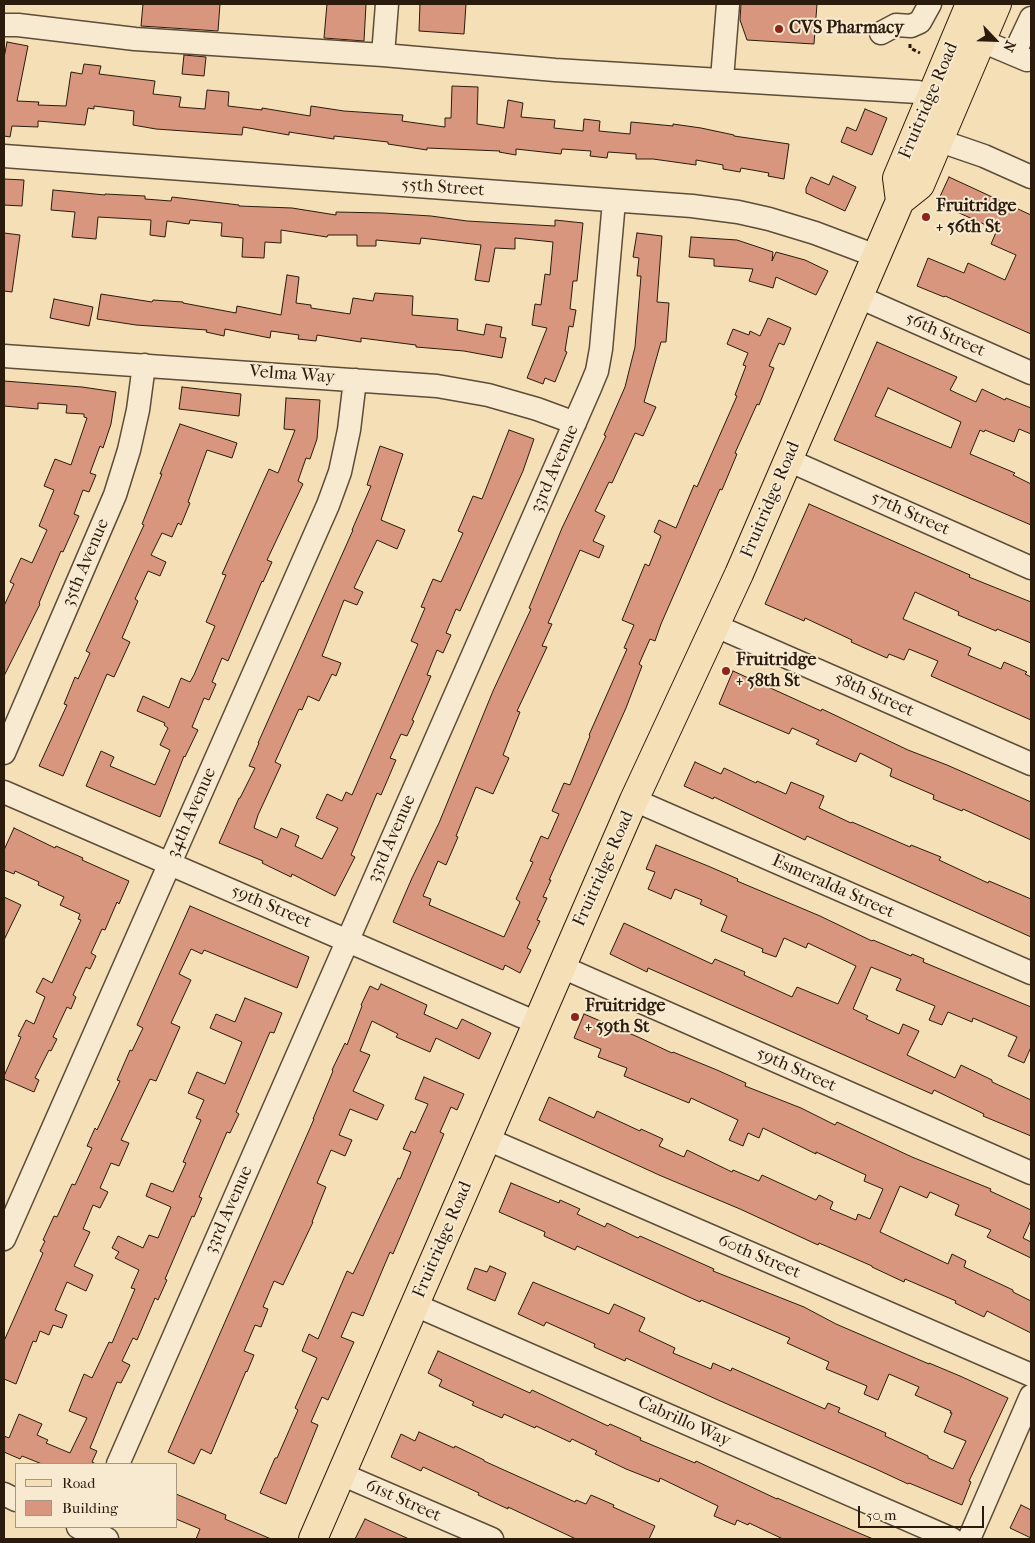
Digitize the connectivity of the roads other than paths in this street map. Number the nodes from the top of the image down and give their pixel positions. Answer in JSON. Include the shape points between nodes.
{"nodes":[{"id":1,"x":387,"y":4,"type":"edge"},
{"id":2,"x":728,"y":4,"type":"edge"},
{"id":3,"x":930,"y":4,"type":"edge"},
{"id":4,"x":970,"y":4,"type":"edge"},
{"id":5,"x":997,"y":4,"type":"edge"},
{"id":6,"x":1031,"y":18,"type":"edge"},
{"id":7,"x":4,"y":25,"type":"edge"},
{"id":8,"x":881,"y":33,"type":"dead end"},
{"id":9,"x":982,"y":41,"type":"junction"},
{"id":10,"x":383,"y":55,"type":"junction"},
{"id":11,"x":722,"y":79,"type":"junction"},
{"id":12,"x":930,"y":98,"type":"junction"},
{"id":13,"x":952,"y":145,"type":"dead end"},
{"id":14,"x":4,"y":156,"type":"edge"},
{"id":15,"x":1031,"y":177,"type":"edge"},
{"id":16,"x":614,"y":201,"type":"junction"},
{"id":17,"x":900,"y":201,"type":"junction"},
{"id":18,"x":876,"y":256,"type":"junction"},
{"id":19,"x":859,"y":297,"type":"junction"},
{"id":20,"x":4,"y":356,"type":"edge"},
{"id":21,"x":144,"y":365,"type":"junction"},
{"id":22,"x":1031,"y":373,"type":"edge"},
{"id":23,"x":355,"y":380,"type":"junction"},
{"id":24,"x":575,"y":423,"type":"junction"},
{"id":25,"x":788,"y":460,"type":"junction"},
{"id":26,"x":1031,"y":568,"type":"edge"},
{"id":27,"x":716,"y":626,"type":"junction"},
{"id":28,"x":4,"y":753,"type":"edge"},
{"id":29,"x":1031,"y":764,"type":"edge"},
{"id":30,"x":4,"y":792,"type":"edge"},
{"id":31,"x":634,"y":800,"type":"junction"},
{"id":32,"x":170,"y":864,"type":"junction"},
{"id":33,"x":348,"y":941,"type":"junction"},
{"id":34,"x":562,"y":967,"type":"junction"},
{"id":35,"x":1031,"y":973,"type":"edge"},
{"id":36,"x":538,"y":1023,"type":"junction"},
{"id":37,"x":487,"y":1139,"type":"junction"},
{"id":38,"x":1031,"y":1173,"type":"edge"},
{"id":39,"x":4,"y":1239,"type":"edge"},
{"id":40,"x":415,"y":1305,"type":"junction"},
{"id":41,"x":1031,"y":1375,"type":"edge"},
{"id":42,"x":1031,"y":1396,"type":"edge"},
{"id":43,"x":118,"y":1463,"type":"edge"},
{"id":44,"x":342,"y":1474,"type":"junction"},
{"id":45,"x":313,"y":1539,"type":"edge"},
{"id":46,"x":492,"y":1539,"type":"edge"},
{"id":47,"x":952,"y":1539,"type":"edge"},
{"id":48,"x":969,"y":1539,"type":"edge"}],
"edges":[{"from":1,"to":10,"type":"street"},
{"from":2,"to":11,"type":"street"},
{"from":3,"to":8,"type":"street","via":[[920,22],[911,26],[896,25]]},
{"from":4,"to":12,"type":"main road","name":"Fruitridge Road"},
{"from":5,"to":9,"type":"main road","name":"Fruitridge Road"},
{"from":6,"to":9,"type":"street","via":[[1020,57]]},
{"from":7,"to":10,"type":"street","via":[[135,39]]},
{"from":9,"to":17,"type":"main road","name":"Fruitridge Road","via":[[920,184]]},
{"from":10,"to":11,"type":"street","via":[[555,70]]},
{"from":11,"to":12,"type":"street","via":[[918,92]]},
{"from":12,"to":17,"type":"main road","name":"Fruitridge Road","via":[[897,178]]},
{"from":13,"to":15,"type":"street"},
{"from":14,"to":16,"type":"street","name":"55th Street"},
{"from":16,"to":18,"type":"street","name":"55th Street","via":[[738,212],[815,233]]},
{"from":16,"to":24,"type":"street","name":"33rd Avenue","via":[[601,349],[596,372]]},
{"from":17,"to":18,"type":"main road","name":"Fruitridge Road"},
{"from":18,"to":19,"type":"main road","name":"Fruitridge Road"},
{"from":19,"to":22,"type":"street","name":"56th Street"},
{"from":19,"to":25,"type":"main road","name":"Fruitridge Road"},
{"from":20,"to":21,"type":"street","name":"Velma Way"},
{"from":21,"to":23,"type":"street","name":"Velma Way"},
{"from":21,"to":28,"type":"street","name":"35th Avenue","via":[[130,450],[116,495]]},
{"from":23,"to":24,"type":"street","name":"Velma Way","via":[[438,386],[488,395]]},
{"from":23,"to":32,"type":"street","name":"34th Avenue","via":[[340,472],[328,505]]},
{"from":24,"to":33,"type":"street","name":"33rd Avenue"},
{"from":25,"to":26,"type":"street","name":"57th Street"},
{"from":25,"to":27,"type":"main road","name":"Fruitridge Road"},
{"from":27,"to":29,"type":"street","name":"58th Street"},
{"from":27,"to":31,"type":"main road","name":"Fruitridge Road"},
{"from":30,"to":32,"type":"street","name":"59th Street"},
{"from":31,"to":34,"type":"main road","name":"Fruitridge Road"},
{"from":31,"to":35,"type":"street","name":"Esmeralda Street"},
{"from":32,"to":33,"type":"street","name":"59th Street"},
{"from":32,"to":39,"type":"street","name":"34th Avenue"},
{"from":33,"to":36,"type":"street","name":"59th Street"},
{"from":33,"to":43,"type":"street","name":"33rd Avenue"},
{"from":34,"to":36,"type":"main road","name":"Fruitridge Road"},
{"from":34,"to":38,"type":"street","name":"59th Street"},
{"from":36,"to":37,"type":"main road","name":"Fruitridge Road"},
{"from":37,"to":40,"type":"main road","name":"Fruitridge Road"},
{"from":37,"to":41,"type":"street","name":"60th Street"},
{"from":40,"to":44,"type":"main road","name":"Fruitridge Road"},
{"from":40,"to":47,"type":"street","name":"Cabrillo Way"},
{"from":42,"to":48,"type":"street"},
{"from":44,"to":45,"type":"main road","name":"Fruitridge Road"},
{"from":44,"to":46,"type":"street","name":"61st Street"}]}
